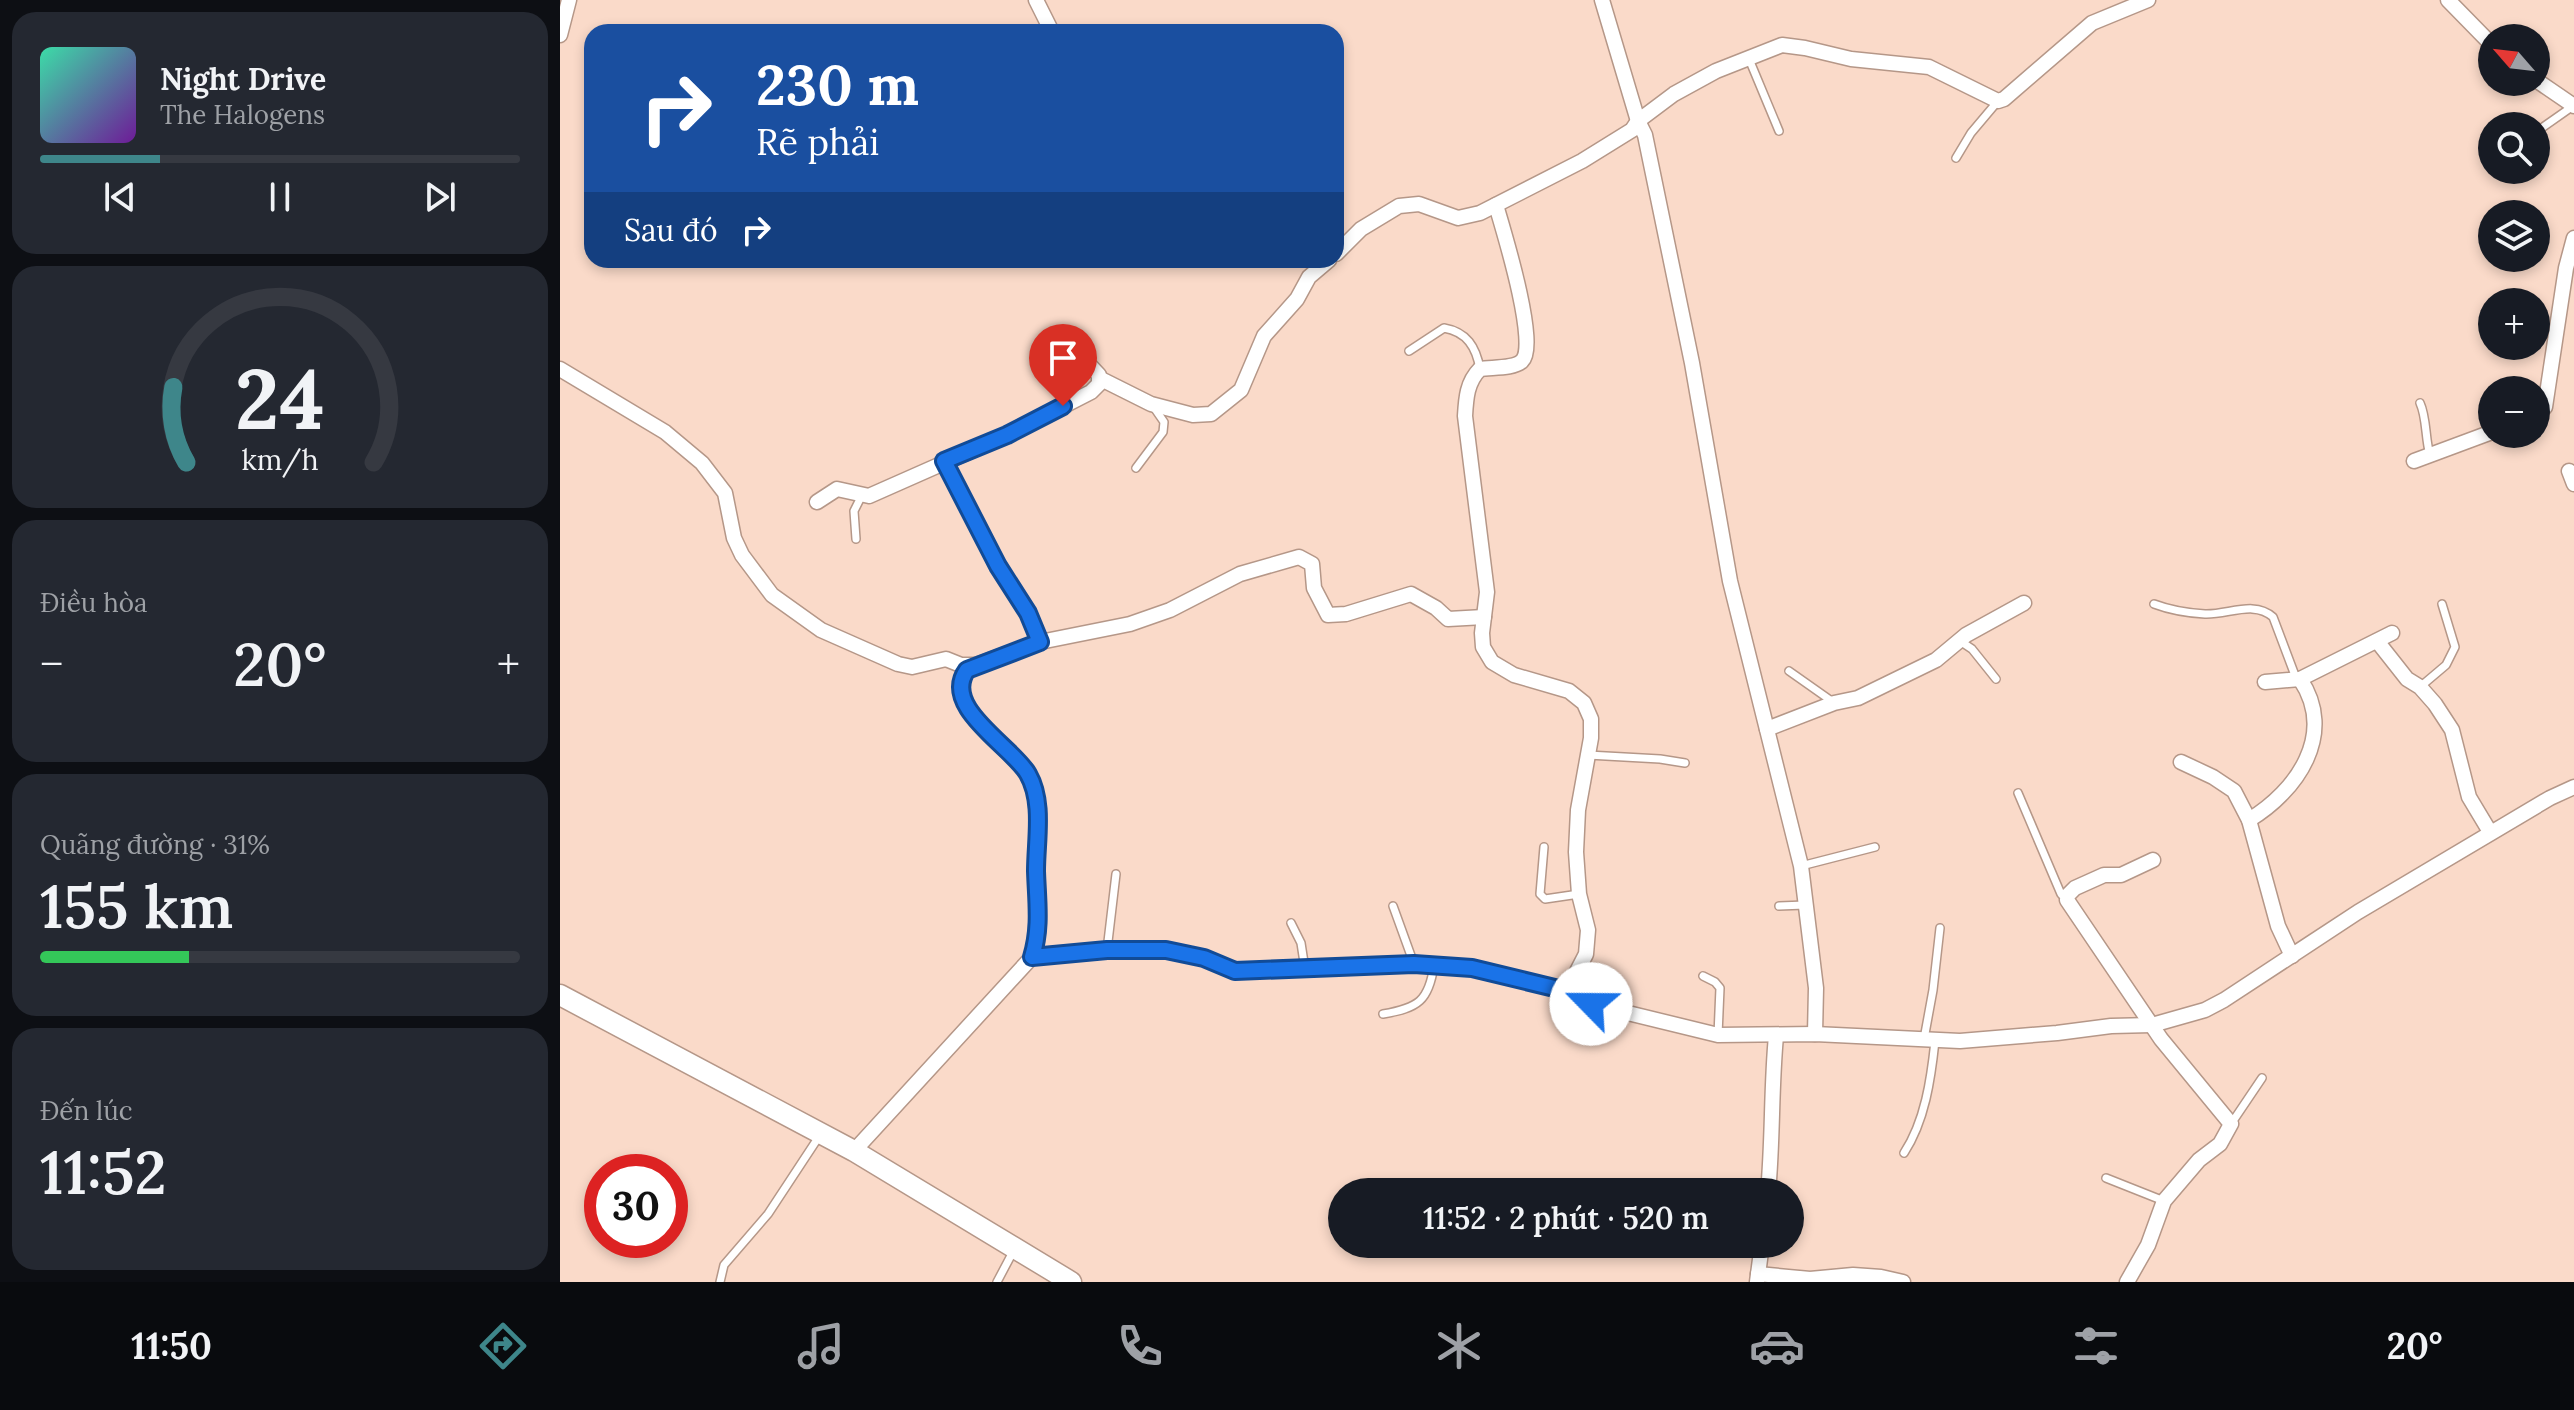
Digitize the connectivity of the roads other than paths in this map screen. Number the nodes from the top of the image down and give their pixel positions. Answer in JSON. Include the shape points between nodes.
{"nodes":[{"id":1,"x":569,"y":0,"type":"edge"},
{"id":2,"x":1036,"y":0,"type":"edge"},
{"id":3,"x":1602,"y":0,"type":"edge"},
{"id":4,"x":2148,"y":0,"type":"edge"},
{"id":5,"x":2448,"y":0,"type":"edge"},
{"id":6,"x":1048,"y":24,"type":"edge"},
{"id":7,"x":2478,"y":31,"type":"edge"},
{"id":8,"x":560,"y":35,"type":"edge"},
{"id":9,"x":1749,"y":57,"type":"junction"},
{"id":10,"x":2550,"y":90,"type":"edge"},
{"id":11,"x":1998,"y":101,"type":"junction"},
{"id":12,"x":2573,"y":106,"type":"edge"},
{"id":13,"x":1638,"y":121,"type":"junction"},
{"id":14,"x":2550,"y":122,"type":"edge"},
{"id":15,"x":1779,"y":131,"type":"dead end"},
{"id":16,"x":1956,"y":158,"type":"dead end"},
{"id":17,"x":1496,"y":205,"type":"junction"},
{"id":18,"x":2574,"y":238,"type":"edge"},
{"id":19,"x":1344,"y":246,"type":"edge"},
{"id":20,"x":1320,"y":268,"type":"edge"},
{"id":21,"x":1055,"y":340,"type":"dead end"},
{"id":22,"x":1409,"y":351,"type":"dead end"},
{"id":23,"x":560,"y":369,"type":"edge"},
{"id":24,"x":1480,"y":369,"type":"junction"},
{"id":25,"x":2550,"y":376,"type":"edge"},
{"id":26,"x":1101,"y":379,"type":"junction"},
{"id":27,"x":2420,"y":403,"type":"dead end"},
{"id":28,"x":1151,"y":404,"type":"junction"},
{"id":29,"x":2478,"y":437,"type":"edge"},
{"id":30,"x":2430,"y":455,"type":"junction"},
{"id":31,"x":944,"y":461,"type":"junction"},
{"id":32,"x":2414,"y":461,"type":"dead end"},
{"id":33,"x":1136,"y":468,"type":"dead end"},
{"id":34,"x":862,"y":495,"type":"junction"},
{"id":35,"x":817,"y":502,"type":"dead end"},
{"id":36,"x":856,"y":539,"type":"dead end"},
{"id":37,"x":2024,"y":603,"type":"dead end"},
{"id":38,"x":2154,"y":604,"type":"dead end"},
{"id":39,"x":2442,"y":604,"type":"dead end"},
{"id":40,"x":1484,"y":617,"type":"junction"},
{"id":41,"x":2392,"y":633,"type":"dead end"},
{"id":42,"x":1960,"y":641,"type":"junction"},
{"id":43,"x":2377,"y":641,"type":"junction"},
{"id":44,"x":1040,"y":642,"type":"junction"},
{"id":45,"x":976,"y":665,"type":"junction"},
{"id":46,"x":1789,"y":671,"type":"dead end"},
{"id":47,"x":1996,"y":679,"type":"dead end"},
{"id":48,"x":2298,"y":680,"type":"junction"},
{"id":49,"x":2265,"y":682,"type":"dead end"},
{"id":50,"x":2420,"y":687,"type":"junction"},
{"id":51,"x":1834,"y":703,"type":"junction"},
{"id":52,"x":1767,"y":729,"type":"junction"},
{"id":53,"x":1588,"y":755,"type":"junction"},
{"id":54,"x":2181,"y":762,"type":"dead end"},
{"id":55,"x":1685,"y":763,"type":"dead end"},
{"id":56,"x":2574,"y":787,"type":"edge"},
{"id":57,"x":2018,"y":793,"type":"dead end"},
{"id":58,"x":2249,"y":820,"type":"junction"},
{"id":59,"x":2490,"y":832,"type":"junction"},
{"id":60,"x":1544,"y":847,"type":"dead end"},
{"id":61,"x":1875,"y":847,"type":"dead end"},
{"id":62,"x":2153,"y":860,"type":"dead end"},
{"id":63,"x":1801,"y":866,"type":"junction"},
{"id":64,"x":1116,"y":874,"type":"dead end"},
{"id":65,"x":1579,"y":894,"type":"junction"},
{"id":66,"x":2067,"y":900,"type":"junction"},
{"id":67,"x":1805,"y":905,"type":"junction"},
{"id":68,"x":1393,"y":906,"type":"dead end"},
{"id":69,"x":1779,"y":906,"type":"dead end"},
{"id":70,"x":1291,"y":923,"type":"dead end"},
{"id":71,"x":1940,"y":928,"type":"dead end"},
{"id":72,"x":1107,"y":950,"type":"junction"},
{"id":73,"x":2292,"y":956,"type":"junction"},
{"id":74,"x":1032,"y":957,"type":"junction"},
{"id":75,"x":1414,"y":964,"type":"junction"},
{"id":76,"x":1434,"y":965,"type":"junction"},
{"id":77,"x":1305,"y":969,"type":"junction"},
{"id":78,"x":1703,"y":976,"type":"dead end"},
{"id":79,"x":1567,"y":991,"type":"junction"},
{"id":80,"x":560,"y":995,"type":"edge"},
{"id":81,"x":1383,"y":1014,"type":"dead end"},
{"id":82,"x":2152,"y":1025,"type":"junction"},
{"id":83,"x":1815,"y":1034,"type":"junction"},
{"id":84,"x":1718,"y":1035,"type":"junction"},
{"id":85,"x":1776,"y":1036,"type":"junction"},
{"id":86,"x":1929,"y":1041,"type":"junction"},
{"id":87,"x":2262,"y":1078,"type":"dead end"},
{"id":88,"x":2231,"y":1124,"type":"junction"},
{"id":89,"x":822,"y":1133,"type":"junction"},
{"id":90,"x":854,"y":1151,"type":"junction"},
{"id":91,"x":1904,"y":1153,"type":"dead end"},
{"id":92,"x":1769,"y":1178,"type":"edge"},
{"id":93,"x":2106,"y":1178,"type":"dead end"},
{"id":94,"x":2164,"y":1201,"type":"junction"},
{"id":95,"x":1015,"y":1248,"type":"junction"},
{"id":96,"x":1760,"y":1258,"type":"edge"},
{"id":97,"x":1758,"y":1278,"type":"edge"},
{"id":98,"x":720,"y":1282,"type":"edge"},
{"id":99,"x":997,"y":1282,"type":"edge"},
{"id":100,"x":1071,"y":1282,"type":"edge"},
{"id":101,"x":1903,"y":1282,"type":"edge"},
{"id":102,"x":2127,"y":1282,"type":"edge"}],
"edges":[{"from":1,"to":8,"type":"street"},
{"from":2,"to":6,"type":"street"},
{"from":3,"to":13,"type":"street"},
{"from":4,"to":11,"type":"street","via":[[2092,23]]},
{"from":5,"to":7,"type":"street"},
{"from":9,"to":11,"type":"street","via":[[1782,45],[1929,67]]},
{"from":9,"to":13,"type":"street","via":[[1674,94]]},
{"from":9,"to":15,"type":"lane"},
{"from":10,"to":12,"type":"street"},
{"from":11,"to":16,"type":"lane"},
{"from":12,"to":14,"type":"lane"},
{"from":13,"to":17,"type":"street","via":[[1582,161]]},
{"from":13,"to":52,"type":"street","via":[[1689,348],[1730,581]]},
{"from":17,"to":19,"type":"street","via":[[1458,218],[1419,204],[1399,206]]},
{"from":17,"to":24,"type":"street","via":[[1528,345],[1519,364]]},
{"from":18,"to":25,"type":"street"},
{"from":20,"to":28,"type":"street","via":[[1264,336],[1241,390],[1211,414]]},
{"from":21,"to":26,"type":"street","via":[[1083,358]]},
{"from":22,"to":24,"type":"lane","via":[[1444,328],[1453,330],[1477,352]]},
{"from":23,"to":45,"type":"street","via":[[665,432],[702,463],[725,493],[742,555],[772,595],[821,630],[898,664],[912,667],[946,659]]},
{"from":24,"to":40,"type":"street","via":[[1472,377],[1465,416],[1486,581]]},
{"from":26,"to":28,"type":"street"},
{"from":26,"to":31,"type":"street","via":[[1091,392]]},
{"from":27,"to":30,"type":"lane"},
{"from":28,"to":33,"type":"lane","via":[[1164,422],[1163,432]]},
{"from":29,"to":30,"type":"street"},
{"from":30,"to":32,"type":"street"},
{"from":31,"to":34,"type":"street"},
{"from":31,"to":44,"type":"street"},
{"from":34,"to":35,"type":"street","via":[[837,489]]},
{"from":34,"to":36,"type":"lane","via":[[854,511]]},
{"from":37,"to":42,"type":"street"},
{"from":38,"to":48,"type":"lane","via":[[2205,614],[2255,608],[2269,613]]},
{"from":39,"to":50,"type":"lane","via":[[2455,647],[2446,665]]},
{"from":40,"to":44,"type":"street","via":[[1448,619],[1411,594],[1328,615],[1314,588],[1312,564],[1299,557],[1240,574],[1130,624]]},
{"from":40,"to":53,"type":"street","via":[[1483,647],[1492,662],[1514,675],[1569,691],[1584,703],[1591,719]]},
{"from":41,"to":43,"type":"street"},
{"from":42,"to":47,"type":"lane"},
{"from":42,"to":51,"type":"street","via":[[1936,660],[1858,698]]},
{"from":43,"to":48,"type":"street"},
{"from":43,"to":50,"type":"street","via":[[2407,679]]},
{"from":44,"to":45,"type":"street"},
{"from":45,"to":74,"type":"street","via":[[962,677],[964,702],[1026,771],[1034,789],[1039,917]]},
{"from":46,"to":51,"type":"lane"},
{"from":48,"to":49,"type":"street"},
{"from":48,"to":58,"type":"street","via":[[2312,699],[2312,747],[2282,797]]},
{"from":50,"to":59,"type":"street","via":[[2452,730],[2469,797]]},
{"from":51,"to":52,"type":"street"},
{"from":52,"to":63,"type":"street"},
{"from":53,"to":55,"type":"lane"},
{"from":53,"to":65,"type":"street","via":[[1578,810]]},
{"from":54,"to":58,"type":"street","via":[[2228,785]]},
{"from":56,"to":59,"type":"street"},
{"from":57,"to":66,"type":"lane"},
{"from":58,"to":73,"type":"street","via":[[2278,926]]},
{"from":59,"to":73,"type":"street"},
{"from":60,"to":65,"type":"lane","via":[[1540,894],[1545,899]]},
{"from":61,"to":63,"type":"lane"},
{"from":62,"to":66,"type":"street","via":[[2075,888]]},
{"from":63,"to":67,"type":"street"},
{"from":64,"to":72,"type":"lane"},
{"from":65,"to":79,"type":"street","via":[[1588,930],[1586,954]]},
{"from":66,"to":82,"type":"street"},
{"from":67,"to":69,"type":"lane"},
{"from":67,"to":83,"type":"street","via":[[1816,988]]},
{"from":68,"to":75,"type":"lane"},
{"from":70,"to":77,"type":"lane"},
{"from":71,"to":86,"type":"lane"},
{"from":72,"to":74,"type":"street"},
{"from":72,"to":77,"type":"street","via":[[1166,950],[1235,971]]},
{"from":73,"to":82,"type":"street","via":[[2205,1010]]},
{"from":74,"to":90,"type":"street"},
{"from":75,"to":76,"type":"street"},
{"from":75,"to":77,"type":"street"},
{"from":76,"to":79,"type":"street","via":[[1472,968]]},
{"from":76,"to":81,"type":"lane","via":[[1431,988],[1419,1003]]},
{"from":78,"to":84,"type":"lane","via":[[1720,988]]},
{"from":79,"to":84,"type":"street","via":[[1591,1004]]},
{"from":80,"to":89,"type":"street"},
{"from":82,"to":86,"type":"street"},
{"from":82,"to":88,"type":"street"},
{"from":83,"to":85,"type":"street"},
{"from":83,"to":86,"type":"street"},
{"from":84,"to":85,"type":"street"},
{"from":85,"to":92,"type":"street"},
{"from":86,"to":91,"type":"lane","via":[[1932,1070],[1918,1127]]},
{"from":87,"to":88,"type":"lane"},
{"from":88,"to":94,"type":"street","via":[[2220,1144]]},
{"from":89,"to":90,"type":"street"},
{"from":89,"to":98,"type":"lane","via":[[768,1214],[724,1265]]},
{"from":90,"to":95,"type":"street"},
{"from":93,"to":94,"type":"lane"},
{"from":94,"to":102,"type":"street"},
{"from":95,"to":99,"type":"lane"},
{"from":95,"to":100,"type":"street"},
{"from":96,"to":97,"type":"street"},
{"from":97,"to":101,"type":"street","via":[[1853,1275]]}]}
